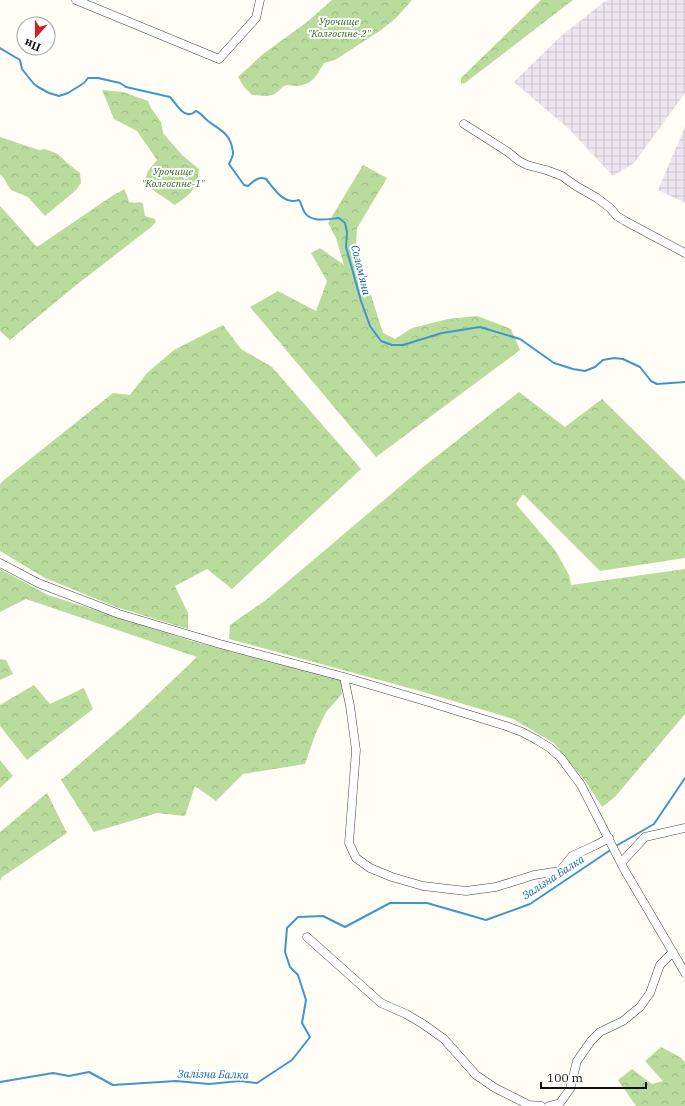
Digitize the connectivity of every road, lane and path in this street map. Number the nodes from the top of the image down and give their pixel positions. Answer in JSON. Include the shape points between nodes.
{"nodes":[{"id":1,"x":76,"y":0,"type":"edge"},
{"id":2,"x":260,"y":0,"type":"edge"},
{"id":3,"x":464,"y":124,"type":"dead end"},
{"id":4,"x":685,"y":253,"type":"edge"},
{"id":5,"x":0,"y":563,"type":"edge"},
{"id":6,"x":344,"y":677,"type":"junction"},
{"id":7,"x":685,"y":828,"type":"edge"},
{"id":8,"x":610,"y":841,"type":"junction"},
{"id":9,"x":621,"y":862,"type":"junction"},
{"id":10,"x":306,"y":937,"type":"dead end"},
{"id":11,"x":673,"y":952,"type":"junction"},
{"id":12,"x":685,"y":973,"type":"edge"},
{"id":13,"x":541,"y":1106,"type":"edge"},
{"id":14,"x":549,"y":1106,"type":"edge"}],
"edges":[{"from":1,"to":2,"type":"street","via":[[219,59],[256,18]]},
{"from":3,"to":4,"type":"street","via":[[519,161],[562,176],[597,198],[617,216]]},
{"from":5,"to":6,"type":"street","via":[[38,583],[118,614]]},
{"from":6,"to":8,"type":"street","via":[[506,726],[538,740],[561,758],[581,785]]},
{"from":6,"to":8,"type":"street","via":[[356,750],[349,843],[356,858],[370,868],[424,886],[466,891],[496,887],[534,875],[560,871],[572,856]]},
{"from":7,"to":9,"type":"street","via":[[644,836]]},
{"from":8,"to":9,"type":"street"},
{"from":9,"to":11,"type":"street"},
{"from":10,"to":13,"type":"street","via":[[381,1002],[444,1038],[476,1075],[529,1105]]},
{"from":11,"to":12,"type":"street"},
{"from":11,"to":14,"type":"street","via":[[660,965],[650,993],[640,1008],[623,1021],[600,1032],[590,1041],[577,1061],[570,1089],[560,1103]]}]}
